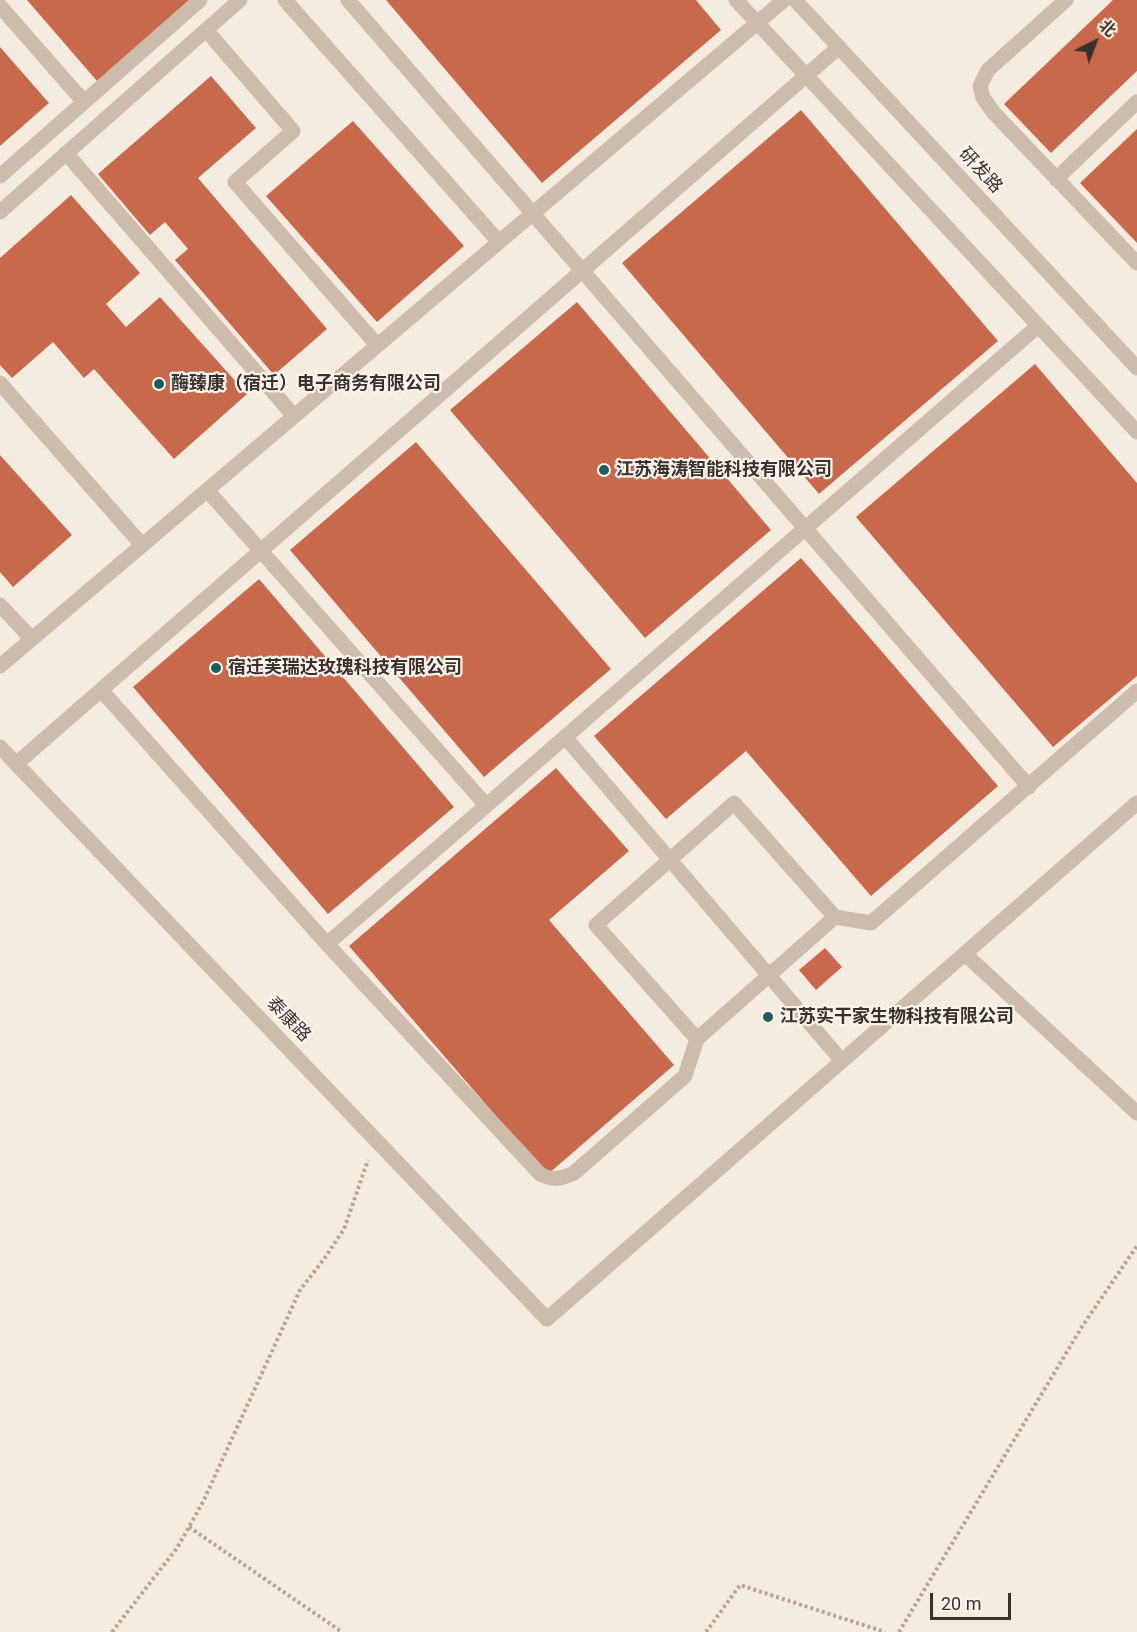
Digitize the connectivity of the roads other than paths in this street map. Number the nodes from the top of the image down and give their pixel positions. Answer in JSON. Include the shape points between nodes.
{"nodes":[{"id":1,"x":200,"y":0,"type":"edge"},
{"id":2,"x":240,"y":0,"type":"edge"},
{"id":3,"x":285,"y":0,"type":"edge"},
{"id":4,"x":348,"y":0,"type":"edge"},
{"id":5,"x":736,"y":0,"type":"edge"},
{"id":6,"x":784,"y":0,"type":"edge"},
{"id":7,"x":795,"y":0,"type":"edge"},
{"id":8,"x":1066,"y":0,"type":"edge"},
{"id":9,"x":0,"y":6,"type":"edge"},
{"id":10,"x":757,"y":22,"type":"junction"},
{"id":11,"x":206,"y":30,"type":"junction"},
{"id":12,"x":839,"y":47,"type":"junction"},
{"id":13,"x":806,"y":76,"type":"junction"},
{"id":14,"x":84,"y":102,"type":"junction"},
{"id":15,"x":1137,"y":102,"type":"edge"},
{"id":16,"x":66,"y":153,"type":"junction"},
{"id":17,"x":0,"y":176,"type":"edge"},
{"id":18,"x":1056,"y":179,"type":"junction"},
{"id":19,"x":0,"y":212,"type":"edge"},
{"id":20,"x":533,"y":213,"type":"junction"},
{"id":21,"x":499,"y":242,"type":"junction"},
{"id":22,"x":1137,"y":263,"type":"edge"},
{"id":23,"x":583,"y":271,"type":"junction"},
{"id":24,"x":1038,"y":326,"type":"junction"},
{"id":25,"x":377,"y":345,"type":"junction"},
{"id":26,"x":1137,"y":368,"type":"edge"},
{"id":27,"x":0,"y":383,"type":"edge"},
{"id":28,"x":294,"y":416,"type":"junction"},
{"id":29,"x":1137,"y":432,"type":"edge"},
{"id":30,"x":207,"y":490,"type":"junction"},
{"id":31,"x":806,"y":528,"type":"junction"},
{"id":32,"x":142,"y":545,"type":"junction"},
{"id":33,"x":262,"y":551,"type":"junction"},
{"id":34,"x":0,"y":605,"type":"edge"},
{"id":35,"x":32,"y":639,"type":"junction"},
{"id":36,"x":0,"y":666,"type":"edge"},
{"id":37,"x":101,"y":690,"type":"junction"},
{"id":38,"x":1137,"y":691,"type":"edge"},
{"id":39,"x":565,"y":737,"type":"junction"},
{"id":40,"x":0,"y":747,"type":"edge"},
{"id":41,"x":16,"y":764,"type":"junction"},
{"id":42,"x":1029,"y":787,"type":"junction"},
{"id":43,"x":1137,"y":803,"type":"edge"},
{"id":44,"x":486,"y":806,"type":"junction"},
{"id":45,"x":670,"y":860,"type":"junction"},
{"id":46,"x":835,"y":917,"type":"junction"},
{"id":47,"x":327,"y":944,"type":"junction"},
{"id":48,"x":965,"y":954,"type":"junction"},
{"id":49,"x":769,"y":975,"type":"junction"},
{"id":50,"x":697,"y":1039,"type":"junction"},
{"id":51,"x":842,"y":1061,"type":"junction"},
{"id":52,"x":1137,"y":1113,"type":"edge"}],
"edges":[{"from":1,"to":14,"type":"street"},
{"from":2,"to":11,"type":"street"},
{"from":3,"to":21,"type":"street"},
{"from":4,"to":20,"type":"street"},
{"from":5,"to":10,"type":"street"},
{"from":6,"to":10,"type":"street"},
{"from":7,"to":12,"type":"street","name":"研发路"},
{"from":8,"to":18,"type":"street","via":[[988,70],[980,86],[994,113]]},
{"from":9,"to":14,"type":"street"},
{"from":10,"to":13,"type":"street"},
{"from":10,"to":20,"type":"street"},
{"from":11,"to":16,"type":"street"},
{"from":11,"to":25,"type":"street","via":[[293,131],[235,182]]},
{"from":12,"to":13,"type":"street"},
{"from":12,"to":26,"type":"street","name":"研发路"},
{"from":13,"to":23,"type":"street"},
{"from":13,"to":24,"type":"street"},
{"from":14,"to":17,"type":"street"},
{"from":15,"to":18,"type":"street"},
{"from":16,"to":19,"type":"street"},
{"from":16,"to":28,"type":"street"},
{"from":18,"to":22,"type":"street"},
{"from":20,"to":21,"type":"street"},
{"from":20,"to":23,"type":"street"},
{"from":21,"to":25,"type":"street"},
{"from":23,"to":31,"type":"street"},
{"from":23,"to":33,"type":"street"},
{"from":24,"to":29,"type":"street"},
{"from":24,"to":31,"type":"street"},
{"from":25,"to":28,"type":"street"},
{"from":27,"to":32,"type":"street"},
{"from":28,"to":30,"type":"street"},
{"from":30,"to":32,"type":"street"},
{"from":30,"to":33,"type":"street"},
{"from":31,"to":39,"type":"street"},
{"from":31,"to":42,"type":"street"},
{"from":32,"to":35,"type":"street"},
{"from":33,"to":37,"type":"street"},
{"from":33,"to":44,"type":"street"},
{"from":34,"to":35,"type":"street"},
{"from":35,"to":36,"type":"street"},
{"from":37,"to":41,"type":"street"},
{"from":37,"to":47,"type":"street"},
{"from":38,"to":42,"type":"street"},
{"from":39,"to":44,"type":"street"},
{"from":39,"to":45,"type":"street"},
{"from":40,"to":41,"type":"street","name":"泰康路"},
{"from":41,"to":51,"type":"street","name":"泰康路","via":[[548,1319]]},
{"from":42,"to":46,"type":"street","via":[[871,923]]},
{"from":43,"to":48,"type":"street"},
{"from":44,"to":47,"type":"street"},
{"from":45,"to":46,"type":"street","via":[[734,803]]},
{"from":45,"to":49,"type":"street"},
{"from":45,"to":50,"type":"street","via":[[596,925]]},
{"from":46,"to":49,"type":"street"},
{"from":47,"to":50,"type":"street","via":[[522,1155],[548,1178],[561,1179],[574,1173],[685,1076]]},
{"from":48,"to":51,"type":"street"},
{"from":48,"to":52,"type":"street"},
{"from":49,"to":50,"type":"street"},
{"from":49,"to":51,"type":"street"}]}
